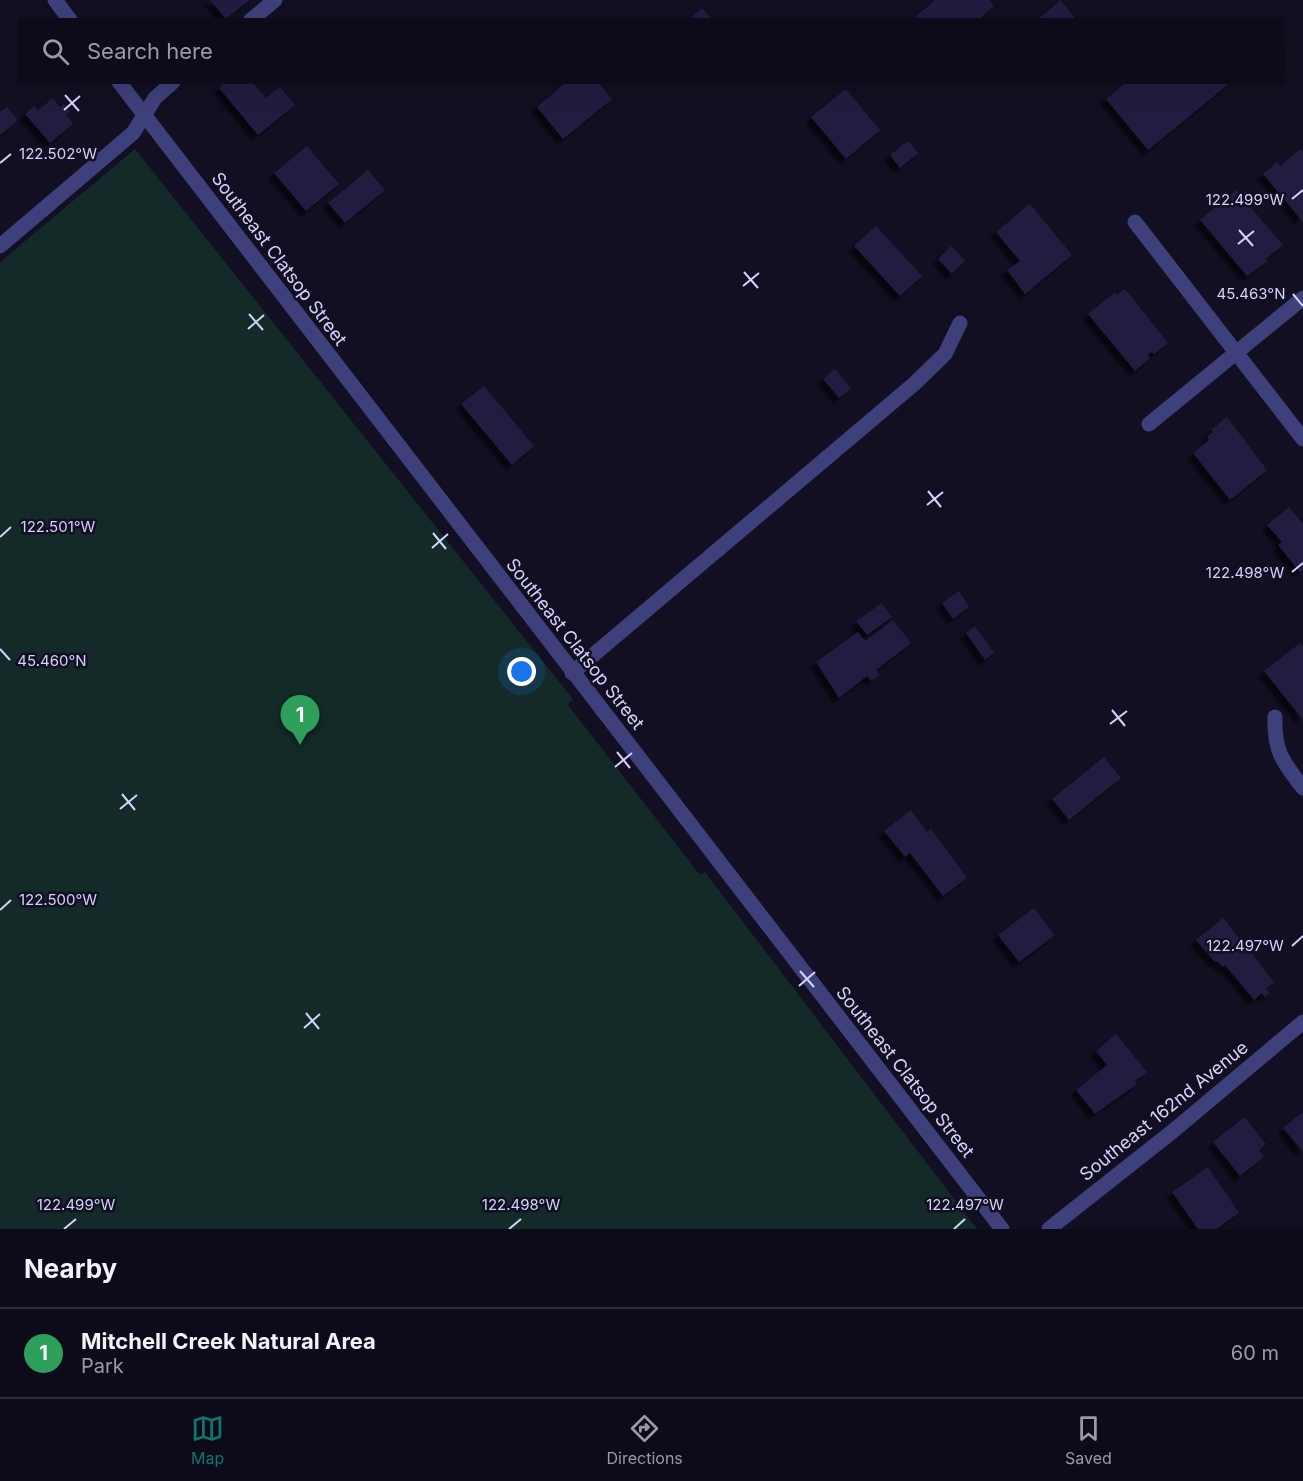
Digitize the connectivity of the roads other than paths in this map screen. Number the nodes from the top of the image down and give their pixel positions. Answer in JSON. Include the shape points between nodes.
{"nodes":[{"id":1,"x":55,"y":0,"type":"edge"},
{"id":2,"x":275,"y":0,"type":"edge"},
{"id":3,"x":68,"y":18,"type":"edge"},
{"id":4,"x":253,"y":18,"type":"edge"},
{"id":5,"x":121,"y":84,"type":"edge"},
{"id":6,"x":171,"y":84,"type":"edge"},
{"id":7,"x":144,"y":115,"type":"junction"},
{"id":8,"x":1135,"y":222,"type":"dead end"},
{"id":9,"x":0,"y":246,"type":"edge"},
{"id":10,"x":1303,"y":298,"type":"edge"},
{"id":11,"x":960,"y":323,"type":"dead end"},
{"id":12,"x":1237,"y":354,"type":"junction"},
{"id":13,"x":1149,"y":424,"type":"dead end"},
{"id":14,"x":1303,"y":438,"type":"edge"},
{"id":15,"x":572,"y":673,"type":"junction"},
{"id":16,"x":1275,"y":717,"type":"dead end"},
{"id":17,"x":1303,"y":788,"type":"edge"},
{"id":18,"x":1303,"y":1022,"type":"edge"},
{"id":19,"x":1002,"y":1229,"type":"edge"},
{"id":20,"x":1049,"y":1229,"type":"edge"}],
"edges":[{"from":1,"to":3,"type":"street"},
{"from":2,"to":4,"type":"street"},
{"from":5,"to":7,"type":"street","name":"Southeast Clatsop Street"},
{"from":6,"to":7,"type":"street"},
{"from":7,"to":9,"type":"street","via":[[133,133]]},
{"from":7,"to":15,"type":"street","name":"Southeast Clatsop Street"},
{"from":8,"to":12,"type":"street"},
{"from":10,"to":12,"type":"street"},
{"from":11,"to":15,"type":"street","via":[[945,354],[914,384]]},
{"from":12,"to":13,"type":"street"},
{"from":12,"to":14,"type":"street"},
{"from":15,"to":19,"type":"street","name":"Southeast Clatsop Street"},
{"from":16,"to":17,"type":"street","via":[[1275,740],[1281,759]]},
{"from":18,"to":20,"type":"street","name":"Southeast 162nd Avenue"}]}
